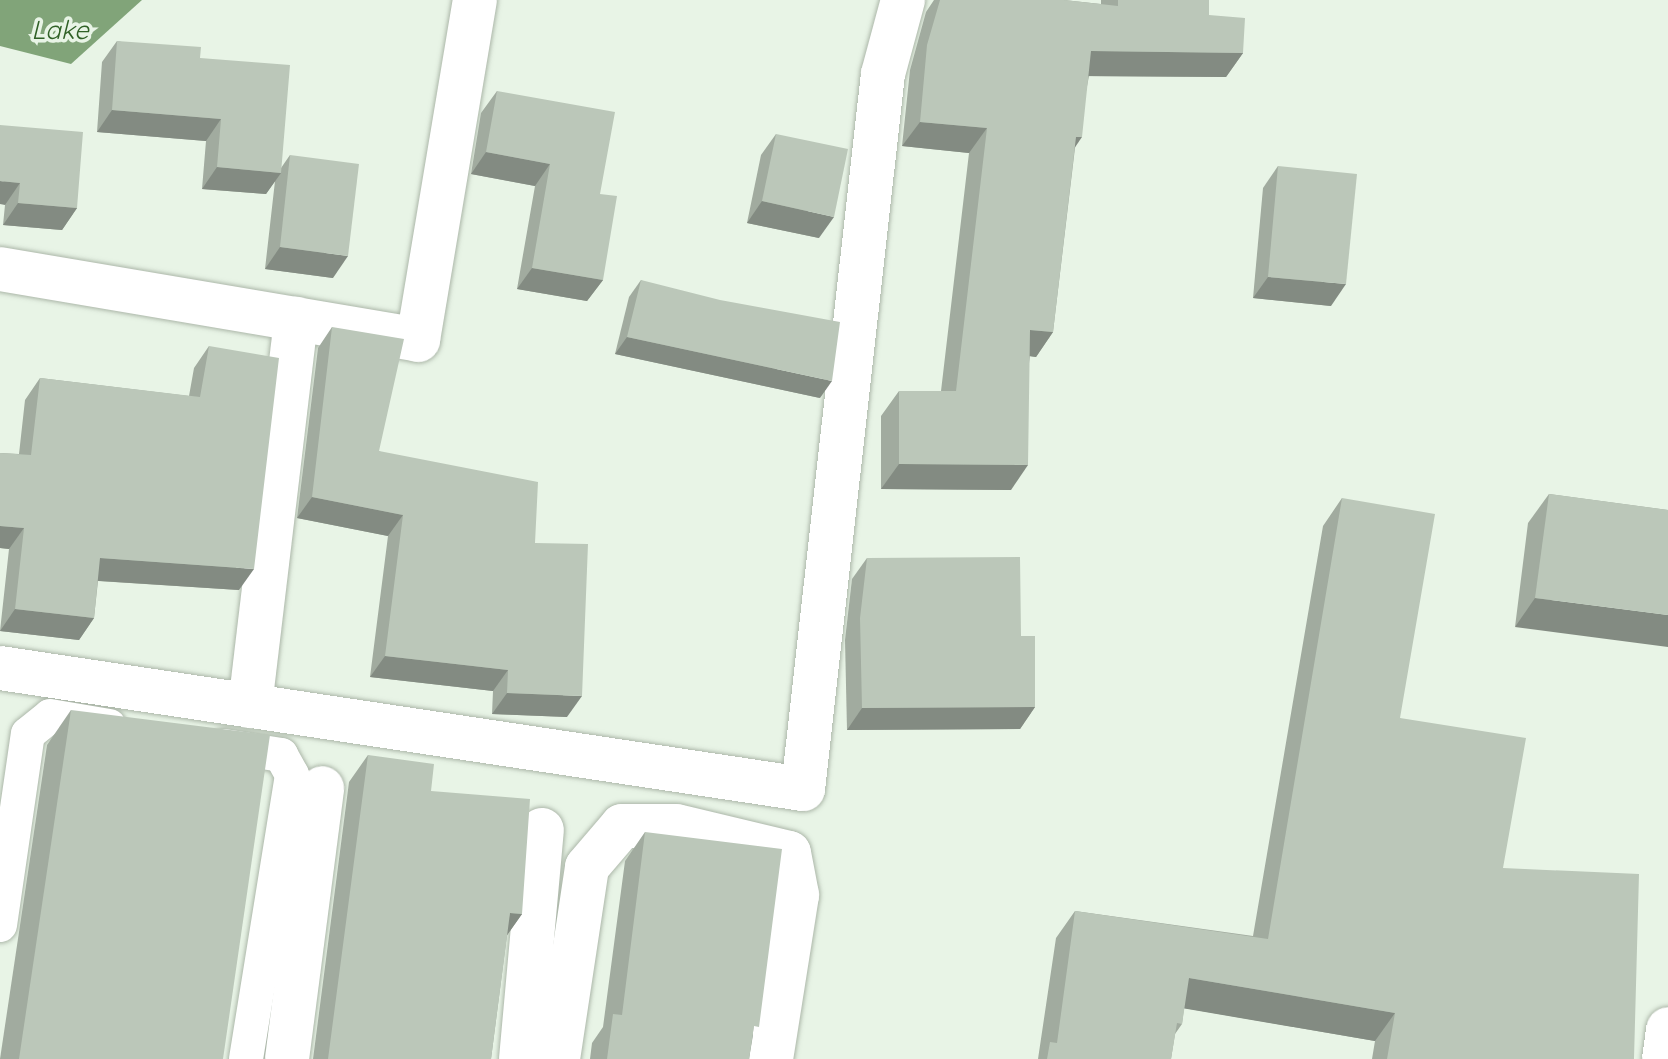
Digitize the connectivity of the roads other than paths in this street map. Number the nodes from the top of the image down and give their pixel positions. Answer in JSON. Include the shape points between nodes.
{"nodes":[{"id":1,"x":475,"y":0,"type":"edge"},
{"id":2,"x":903,"y":0,"type":"edge"},
{"id":3,"x":0,"y":269,"type":"edge"},
{"id":4,"x":296,"y":319,"type":"junction"},
{"id":5,"x":0,"y":668,"type":"edge"},
{"id":6,"x":250,"y":706,"type":"junction"},
{"id":7,"x":142,"y":732,"type":"edge"},
{"id":8,"x":189,"y":740,"type":"edge"},
{"id":9,"x":322,"y":788,"type":"dead end"},
{"id":10,"x":542,"y":830,"type":"dead end"},
{"id":11,"x":0,"y":925,"type":"edge"},
{"id":12,"x":1668,"y":1029,"type":"edge"},
{"id":13,"x":246,"y":1059,"type":"edge"},
{"id":14,"x":287,"y":1059,"type":"edge"},
{"id":15,"x":521,"y":1059,"type":"edge"},
{"id":16,"x":558,"y":1059,"type":"edge"},
{"id":17,"x":771,"y":1059,"type":"edge"},
{"id":18,"x":1664,"y":1059,"type":"edge"}],
"edges":[{"from":1,"to":4,"type":"street","via":[[418,340]]},
{"from":2,"to":6,"type":"street","via":[[883,74],[803,789]]},
{"from":3,"to":4,"type":"street"},
{"from":4,"to":6,"type":"street"},
{"from":5,"to":6,"type":"street"},
{"from":7,"to":11,"type":"lane","via":[[50,716],[28,734]]},
{"from":8,"to":13,"type":"lane","via":[[281,755],[292,775]]},
{"from":9,"to":14,"type":"street"},
{"from":10,"to":15,"type":"street"},
{"from":12,"to":18,"type":"street"},
{"from":16,"to":17,"type":"street","via":[[587,867],[622,826],[676,826],[789,853],[797,895]]}]}
